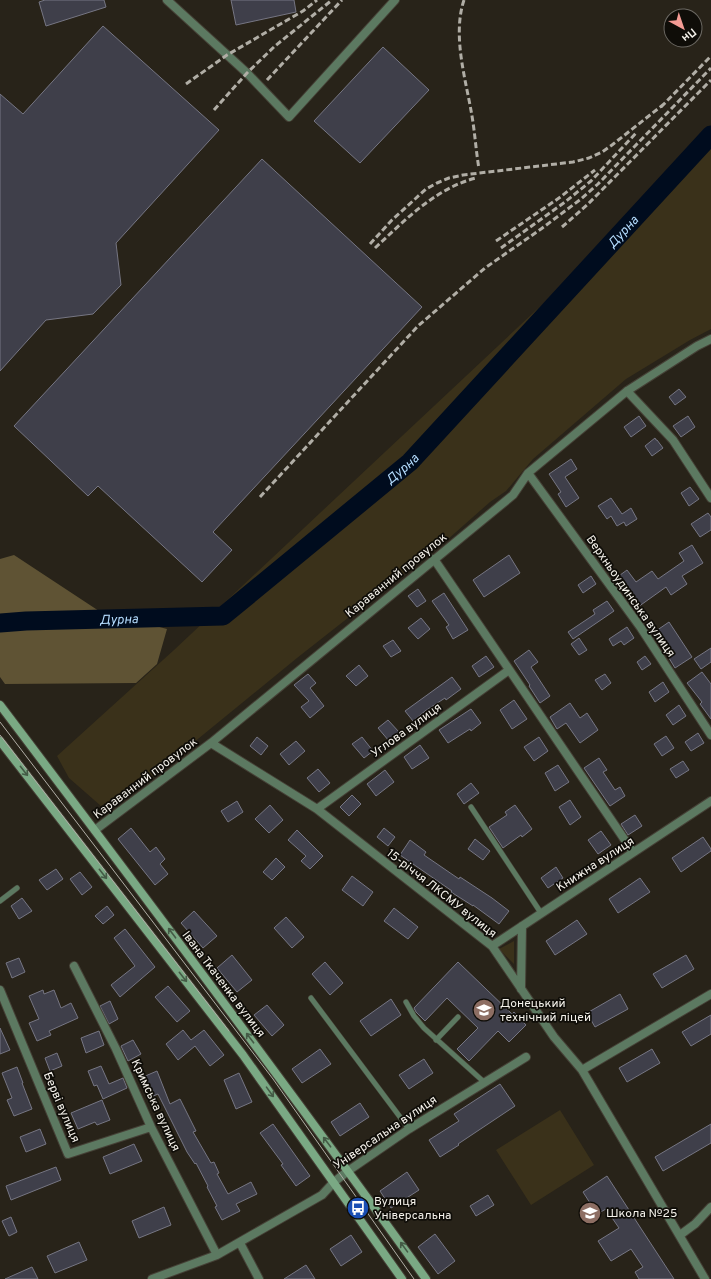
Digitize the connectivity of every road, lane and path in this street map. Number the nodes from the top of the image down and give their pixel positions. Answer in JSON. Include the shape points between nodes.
{"nodes":[{"id":1,"x":167,"y":0,"type":"edge"},
{"id":2,"x":395,"y":0,"type":"edge"},
{"id":3,"x":711,"y":339,"type":"edge"},
{"id":4,"x":626,"y":391,"type":"junction"},
{"id":5,"x":528,"y":473,"type":"junction"},
{"id":6,"x":711,"y":498,"type":"edge"},
{"id":7,"x":434,"y":559,"type":"junction"},
{"id":8,"x":510,"y":670,"type":"junction"},
{"id":9,"x":0,"y":705,"type":"edge"},
{"id":10,"x":711,"y":735,"type":"edge"},
{"id":11,"x":0,"y":741,"type":"edge"},
{"id":12,"x":211,"y":743,"type":"junction"},
{"id":13,"x":711,"y":801,"type":"edge"},
{"id":14,"x":471,"y":807,"type":"dead end"},
{"id":15,"x":317,"y":809,"type":"junction"},
{"id":16,"x":95,"y":830,"type":"junction"},
{"id":17,"x":633,"y":852,"type":"junction"},
{"id":18,"x":17,"y":888,"type":"dead end"},
{"id":19,"x":0,"y":901,"type":"edge"},
{"id":20,"x":541,"y":913,"type":"junction"},
{"id":21,"x":522,"y":926,"type":"junction"},
{"id":22,"x":492,"y":946,"type":"junction"},
{"id":23,"x":74,"y":966,"type":"dead end"},
{"id":24,"x":521,"y":989,"type":"junction"},
{"id":25,"x":0,"y":990,"type":"edge"},
{"id":26,"x":711,"y":994,"type":"edge"},
{"id":27,"x":311,"y":998,"type":"dead end"},
{"id":28,"x":406,"y":1002,"type":"dead end"},
{"id":29,"x":458,"y":1017,"type":"dead end"},
{"id":30,"x":436,"y":1040,"type":"junction"},
{"id":31,"x":526,"y":1057,"type":"dead end"},
{"id":32,"x":582,"y":1070,"type":"junction"},
{"id":33,"x":484,"y":1082,"type":"junction"},
{"id":34,"x":151,"y":1127,"type":"junction"},
{"id":35,"x":409,"y":1129,"type":"junction"},
{"id":36,"x":348,"y":1171,"type":"junction"},
{"id":37,"x":334,"y":1182,"type":"junction"},
{"id":38,"x":711,"y":1207,"type":"edge"},
{"id":39,"x":680,"y":1236,"type":"junction"},
{"id":40,"x":240,"y":1243,"type":"junction"},
{"id":41,"x":217,"y":1255,"type":"junction"},
{"id":42,"x":152,"y":1279,"type":"edge"},
{"id":43,"x":259,"y":1279,"type":"edge"},
{"id":44,"x":402,"y":1279,"type":"edge"},
{"id":45,"x":426,"y":1279,"type":"edge"},
{"id":46,"x":705,"y":1279,"type":"edge"}],
"edges":[{"from":1,"to":2,"type":"street","via":[[289,117]]},
{"from":3,"to":4,"type":"street","name":"Караванний провулок"},
{"from":4,"to":5,"type":"street","name":"Караванний провулок"},
{"from":4,"to":6,"type":"street","via":[[673,440]]},
{"from":5,"to":7,"type":"street","name":"Караванний провулок","via":[[513,495]]},
{"from":5,"to":10,"type":"street","name":"Верхньоудинська вулиця","via":[[641,628]]},
{"from":7,"to":8,"type":"street"},
{"from":7,"to":12,"type":"street","name":"Караванний провулок"},
{"from":8,"to":15,"type":"street","name":"Углова вулиця"},
{"from":8,"to":17,"type":"street"},
{"from":9,"to":16,"type":"main road","name":"Івана Ткаченка вулиця"},
{"from":11,"to":37,"type":"main road","one_way":true,"via":[[243,1055]]},
{"from":12,"to":15,"type":"street","name":"15-річчя ЛКСМУ вулиця"},
{"from":12,"to":16,"type":"street","name":"Караванний провулок"},
{"from":13,"to":17,"type":"street","name":"Книжна вулиця"},
{"from":14,"to":20,"type":"lane"},
{"from":15,"to":22,"type":"street","name":"15-річчя ЛКСМУ вулиця"},
{"from":36,"to":16,"type":"main road","name":"Івана Ткаченка вулиця","one_way":true},
{"from":17,"to":20,"type":"street","name":"Книжна вулиця"},
{"from":18,"to":19,"type":"lane"},
{"from":20,"to":21,"type":"street","name":"Книжна вулиця"},
{"from":21,"to":22,"type":"street","name":"Книжна вулиця"},
{"from":21,"to":24,"type":"street"},
{"from":22,"to":24,"type":"street","name":"15-річчя ЛКСМУ вулиця"},
{"from":23,"to":34,"type":"street","name":"Кримська вулиця","via":[[116,1049]]},
{"from":24,"to":32,"type":"street","name":"15-річчя ЛКСМУ вулиця"},
{"from":25,"to":34,"type":"street","name":"Берві вулиця","via":[[68,1154]]},
{"from":26,"to":32,"type":"street"},
{"from":27,"to":35,"type":"lane"},
{"from":28,"to":30,"type":"lane","via":[[414,1016]]},
{"from":29,"to":30,"type":"lane"},
{"from":30,"to":33,"type":"lane"},
{"from":31,"to":33,"type":"street","name":"Універсальна вулиця"},
{"from":32,"to":39,"type":"street","name":"15-річчя ЛКСМУ вулиця"},
{"from":33,"to":35,"type":"street","name":"Універсальна вулиця"},
{"from":34,"to":41,"type":"street","name":"Кримська вулиця"},
{"from":35,"to":36,"type":"street","name":"Універсальна вулиця"},
{"from":36,"to":37,"type":"street","name":"Універсальна вулиця"},
{"from":45,"to":36,"type":"main road","name":"Івана Ткаченка вулиця","one_way":true},
{"from":37,"to":40,"type":"street","name":"Універсальна вулиця","via":[[322,1195]]},
{"from":37,"to":44,"type":"main road"},
{"from":38,"to":39,"type":"street"},
{"from":39,"to":46,"type":"street","name":"15-річчя ЛКСМУ вулиця"},
{"from":40,"to":41,"type":"street","name":"Універсальна вулиця"},
{"from":40,"to":43,"type":"street"},
{"from":41,"to":42,"type":"street","name":"Універсальна вулиця"}]}
